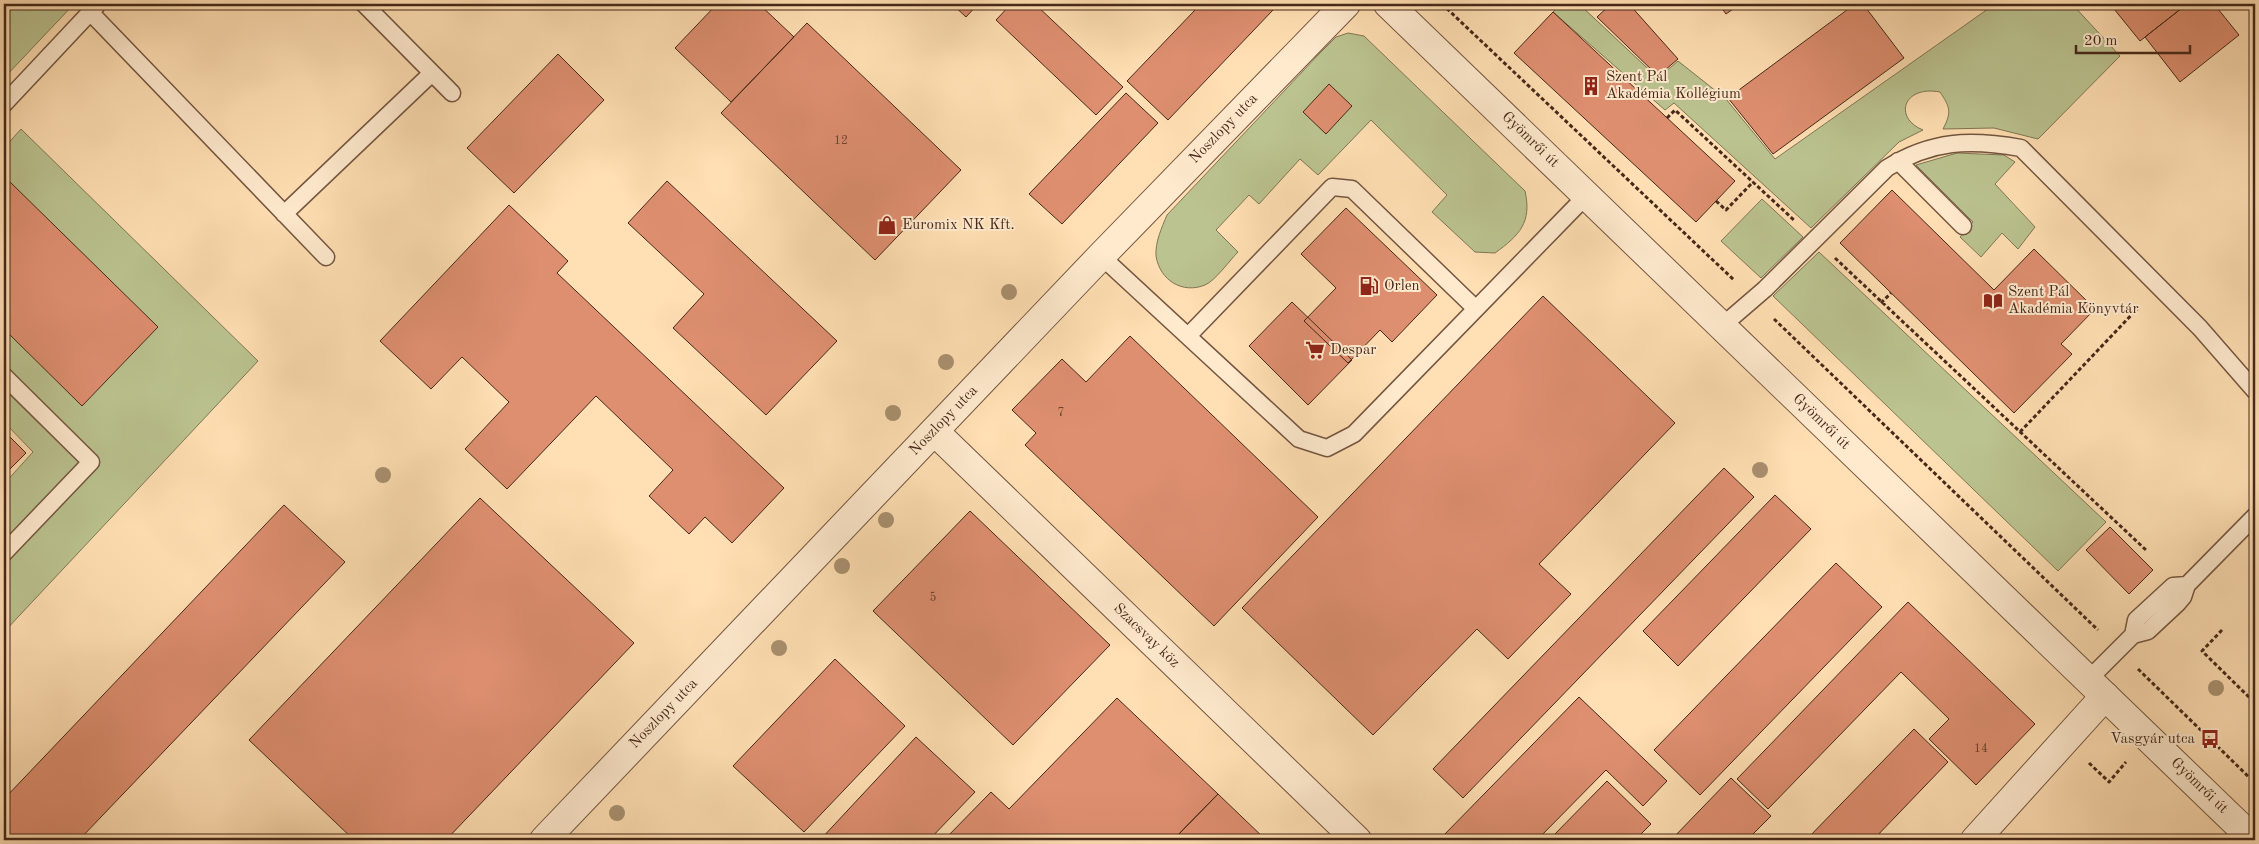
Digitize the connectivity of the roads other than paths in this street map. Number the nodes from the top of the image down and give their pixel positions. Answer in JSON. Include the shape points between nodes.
{"nodes":[{"id":1,"x":364,"y":4,"type":"edge"},
{"id":2,"x":1346,"y":4,"type":"edge"},
{"id":3,"x":1388,"y":4,"type":"edge"},
{"id":4,"x":94,"y":8,"type":"edge"},
{"id":5,"x":432,"y":73,"type":"junction"},
{"id":6,"x":452,"y":93,"type":"dead end"},
{"id":7,"x":4,"y":104,"type":"edge"},
{"id":8,"x":1898,"y":162,"type":"junction"},
{"id":9,"x":1587,"y":195,"type":"junction"},
{"id":10,"x":284,"y":214,"type":"junction"},
{"id":11,"x":1963,"y":226,"type":"dead end"},
{"id":12,"x":1101,"y":256,"type":"junction"},
{"id":13,"x":326,"y":258,"type":"dead end"},
{"id":14,"x":1476,"y":309,"type":"junction"},
{"id":15,"x":1722,"y":326,"type":"junction"},
{"id":16,"x":1188,"y":336,"type":"junction"},
{"id":17,"x":4,"y":376,"type":"edge"},
{"id":18,"x":2255,"y":391,"type":"edge"},
{"id":19,"x":934,"y":431,"type":"junction"},
{"id":20,"x":2255,"y":516,"type":"edge"},
{"id":21,"x":4,"y":553,"type":"edge"},
{"id":22,"x":2096,"y":688,"type":"junction"},
{"id":23,"x":554,"y":837,"type":"edge"},
{"id":24,"x":1357,"y":840,"type":"edge"},
{"id":25,"x":1975,"y":840,"type":"edge"},
{"id":26,"x":2254,"y":840,"type":"edge"}],
"edges":[{"from":1,"to":5,"type":"lane"},
{"from":2,"to":12,"type":"street","name":"Noszlopy utca"},
{"from":3,"to":9,"type":"street","name":"Gyömrői út"},
{"from":4,"to":7,"type":"lane"},
{"from":4,"to":10,"type":"lane"},
{"from":5,"to":6,"type":"lane"},
{"from":5,"to":10,"type":"lane"},
{"from":8,"to":11,"type":"lane"},
{"from":8,"to":15,"type":"lane","via":[[1887,168]]},
{"from":8,"to":18,"type":"lane","via":[[1942,144],[1986,142],[2021,148],[2200,328]]},
{"from":9,"to":14,"type":"lane"},
{"from":9,"to":15,"type":"street","name":"Gyömrői út"},
{"from":10,"to":13,"type":"lane"},
{"from":12,"to":16,"type":"lane"},
{"from":12,"to":19,"type":"street","name":"Noszlopy utca"},
{"from":14,"to":16,"type":"lane","via":[[1354,434],[1326,448],[1299,439]]},
{"from":14,"to":16,"type":"lane","via":[[1352,189],[1332,187]]},
{"from":15,"to":22,"type":"street","name":"Gyömrői út"},
{"from":17,"to":21,"type":"lane","via":[[91,462]]},
{"from":19,"to":23,"type":"street","name":"Noszlopy utca"},
{"from":19,"to":24,"type":"street","name":"Szacsvay köz"},
{"from":20,"to":22,"type":"lane","via":[[2186,585],[2183,597],[2148,631],[2133,635],[2119,650]]},
{"from":22,"to":25,"type":"street"},
{"from":22,"to":26,"type":"street","name":"Gyömrői út"}]}
